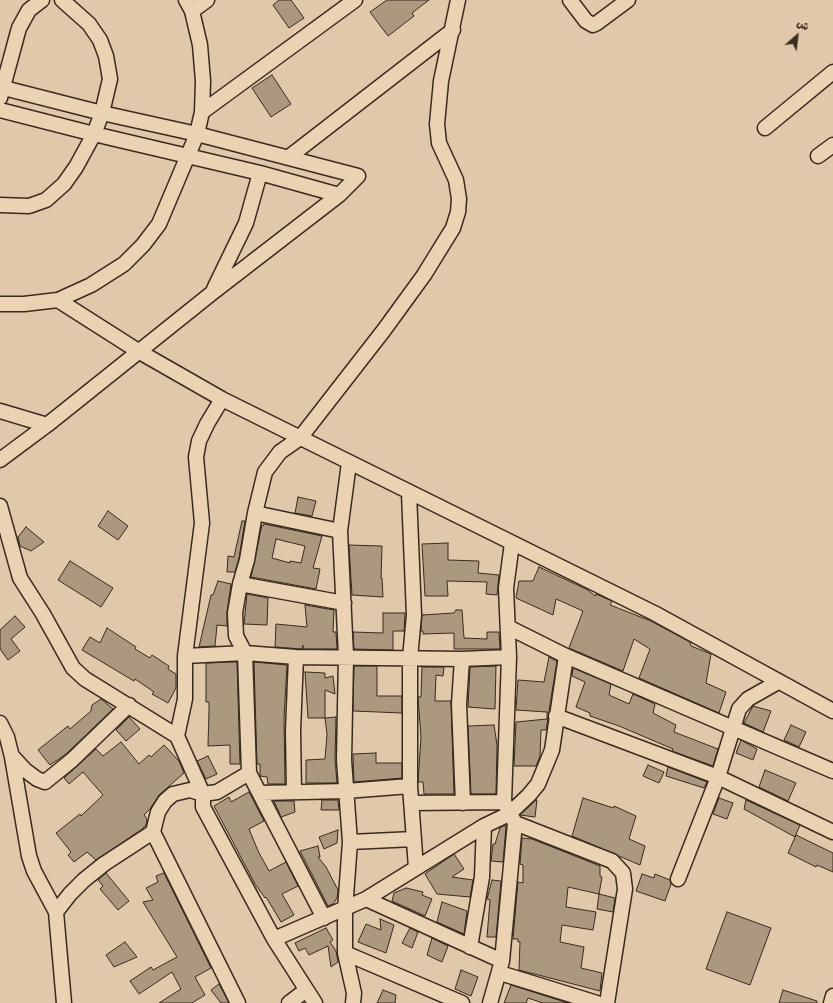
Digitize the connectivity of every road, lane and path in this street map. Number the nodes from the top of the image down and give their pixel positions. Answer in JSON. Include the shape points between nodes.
{"nodes":[{"id":1,"x":42,"y":0,"type":"edge"},
{"id":2,"x":62,"y":0,"type":"edge"},
{"id":3,"x":207,"y":0,"type":"edge"},
{"id":4,"x":355,"y":0,"type":"edge"},
{"id":5,"x":458,"y":0,"type":"edge"},
{"id":6,"x":570,"y":0,"type":"edge"},
{"id":7,"x":628,"y":0,"type":"edge"},
{"id":8,"x":189,"y":6,"type":"edge"},
{"id":9,"x":453,"y":30,"type":"junction"},
{"id":10,"x":833,"y":72,"type":"edge"},
{"id":11,"x":1,"y":91,"type":"edge"},
{"id":12,"x":0,"y":110,"type":"edge"},
{"id":13,"x":202,"y":112,"type":"junction"},
{"id":14,"x":102,"y":113,"type":"junction"},
{"id":15,"x":765,"y":128,"type":"dead end"},
{"id":16,"x":94,"y":134,"type":"junction"},
{"id":17,"x":197,"y":134,"type":"junction"},
{"id":18,"x":833,"y":145,"type":"edge"},
{"id":19,"x":187,"y":156,"type":"junction"},
{"id":20,"x":818,"y":156,"type":"dead end"},
{"id":21,"x":289,"y":157,"type":"junction"},
{"id":22,"x":260,"y":173,"type":"junction"},
{"id":23,"x":339,"y":195,"type":"junction"},
{"id":24,"x":0,"y":205,"type":"edge"},
{"id":25,"x":212,"y":293,"type":"junction"},
{"id":26,"x":58,"y":300,"type":"junction"},
{"id":27,"x":0,"y":304,"type":"edge"},
{"id":28,"x":138,"y":351,"type":"junction"},
{"id":29,"x":222,"y":399,"type":"junction"},
{"id":30,"x":0,"y":411,"type":"edge"},
{"id":31,"x":47,"y":425,"type":"junction"},
{"id":32,"x":300,"y":438,"type":"junction"},
{"id":33,"x":0,"y":460,"type":"edge"},
{"id":34,"x":349,"y":463,"type":"junction"},
{"id":35,"x":409,"y":493,"type":"junction"},
{"id":36,"x":0,"y":506,"type":"edge"},
{"id":37,"x":255,"y":513,"type":"junction"},
{"id":38,"x":340,"y":531,"type":"junction"},
{"id":39,"x":512,"y":543,"type":"junction"},
{"id":40,"x":240,"y":584,"type":"junction"},
{"id":41,"x":344,"y":603,"type":"junction"},
{"id":42,"x":508,"y":627,"type":"junction"},
{"id":43,"x":244,"y":653,"type":"junction"},
{"id":44,"x":186,"y":656,"type":"junction"},
{"id":45,"x":346,"y":656,"type":"junction"},
{"id":46,"x":566,"y":656,"type":"junction"},
{"id":47,"x":296,"y":657,"type":"junction"},
{"id":48,"x":509,"y":657,"type":"junction"},
{"id":49,"x":410,"y":658,"type":"junction"},
{"id":50,"x":462,"y":659,"type":"junction"},
{"id":51,"x":778,"y":682,"type":"junction"},
{"id":52,"x":129,"y":705,"type":"junction"},
{"id":53,"x":833,"y":711,"type":"edge"},
{"id":54,"x":556,"y":716,"type":"junction"},
{"id":55,"x":0,"y":723,"type":"edge"},
{"id":56,"x":732,"y":729,"type":"junction"},
{"id":57,"x":177,"y":736,"type":"junction"},
{"id":58,"x":12,"y":757,"type":"junction"},
{"id":59,"x":833,"y":771,"type":"edge"},
{"id":60,"x":249,"y":773,"type":"junction"},
{"id":61,"x":718,"y":777,"type":"junction"},
{"id":62,"x":410,"y":786,"type":"junction"},
{"id":63,"x":346,"y":791,"type":"junction"},
{"id":64,"x":294,"y":792,"type":"junction"},
{"id":65,"x":260,"y":793,"type":"junction"},
{"id":66,"x":203,"y":794,"type":"junction"},
{"id":67,"x":411,"y":803,"type":"junction"},
{"id":68,"x":463,"y":803,"type":"junction"},
{"id":69,"x":509,"y":813,"type":"junction"},
{"id":70,"x":484,"y":826,"type":"junction"},
{"id":71,"x":153,"y":832,"type":"junction"},
{"id":72,"x":833,"y":832,"type":"edge"},
{"id":73,"x":414,"y":839,"type":"junction"},
{"id":74,"x":350,"y":842,"type":"junction"},
{"id":75,"x":416,"y":868,"type":"junction"},
{"id":76,"x":678,"y":879,"type":"dead end"},
{"id":77,"x":366,"y":899,"type":"junction"},
{"id":78,"x":345,"y":910,"type":"junction"},
{"id":79,"x":56,"y":912,"type":"junction"},
{"id":80,"x":324,"y":918,"type":"junction"},
{"id":81,"x":274,"y":939,"type":"junction"},
{"id":82,"x":470,"y":947,"type":"junction"},
{"id":83,"x":345,"y":953,"type":"junction"},
{"id":84,"x":501,"y":967,"type":"junction"},
{"id":85,"x":306,"y":990,"type":"junction"},
{"id":86,"x":833,"y":996,"type":"edge"},
{"id":87,"x":64,"y":1003,"type":"edge"},
{"id":88,"x":238,"y":1003,"type":"edge"},
{"id":89,"x":289,"y":1003,"type":"edge"},
{"id":90,"x":315,"y":1003,"type":"edge"},
{"id":91,"x":353,"y":1003,"type":"edge"},
{"id":92,"x":462,"y":1003,"type":"edge"},
{"id":93,"x":490,"y":1003,"type":"edge"},
{"id":94,"x":597,"y":1003,"type":"edge"},
{"id":95,"x":607,"y":1003,"type":"edge"},
{"id":96,"x":831,"y":1003,"type":"edge"}],
"edges":[{"from":1,"to":11,"type":"street","via":[[29,10],[21,23]]},
{"from":2,"to":14,"type":"street","via":[[89,24],[100,40],[106,56],[110,79]]},
{"from":3,"to":8,"type":"street"},
{"from":4,"to":13,"type":"street"},
{"from":5,"to":9,"type":"street"},
{"from":6,"to":7,"type":"street","via":[[586,21],[593,25]]},
{"from":8,"to":13,"type":"street","via":[[200,45]]},
{"from":9,"to":21,"type":"street"},
{"from":9,"to":32,"type":"street","via":[[441,81],[437,124],[439,143],[456,180],[458,212],[452,228],[424,275]]},
{"from":10,"to":15,"type":"street"},
{"from":11,"to":14,"type":"street"},
{"from":12,"to":16,"type":"street"},
{"from":13,"to":17,"type":"street"},
{"from":14,"to":16,"type":"street"},
{"from":14,"to":17,"type":"street"},
{"from":16,"to":19,"type":"street"},
{"from":16,"to":24,"type":"street","via":[[64,184],[46,200],[29,206]]},
{"from":17,"to":19,"type":"street"},
{"from":17,"to":21,"type":"street"},
{"from":18,"to":20,"type":"street"},
{"from":19,"to":22,"type":"street"},
{"from":19,"to":26,"type":"street","via":[[159,224],[143,245],[124,264],[98,281]]},
{"from":21,"to":23,"type":"street","via":[[358,175],[358,178]]},
{"from":22,"to":23,"type":"street"},
{"from":22,"to":25,"type":"street","via":[[246,223]]},
{"from":23,"to":25,"type":"street"},
{"from":25,"to":28,"type":"street"},
{"from":26,"to":27,"type":"street"},
{"from":26,"to":28,"type":"street"},
{"from":28,"to":29,"type":"street"},
{"from":28,"to":31,"type":"street"},
{"from":29,"to":32,"type":"street"},
{"from":29,"to":44,"type":"street","via":[[199,441],[196,457],[202,523]]},
{"from":30,"to":31,"type":"street"},
{"from":31,"to":33,"type":"street"},
{"from":32,"to":34,"type":"street"},
{"from":32,"to":37,"type":"street","via":[[280,452],[268,466]]},
{"from":34,"to":35,"type":"street"},
{"from":34,"to":38,"type":"street"},
{"from":35,"to":39,"type":"street"},
{"from":35,"to":49,"type":"street","via":[[414,615]]},
{"from":36,"to":52,"type":"street","via":[[20,578],[73,668],[85,679]]},
{"from":37,"to":38,"type":"street"},
{"from":37,"to":40,"type":"street"},
{"from":38,"to":41,"type":"street"},
{"from":39,"to":42,"type":"street","via":[[506,588]]},
{"from":39,"to":51,"type":"street","via":[[654,613]]},
{"from":40,"to":41,"type":"street"},
{"from":40,"to":43,"type":"street","via":[[234,624],[236,636]]},
{"from":41,"to":45,"type":"street"},
{"from":42,"to":46,"type":"street"},
{"from":42,"to":48,"type":"street"},
{"from":43,"to":44,"type":"street"},
{"from":43,"to":47,"type":"street"},
{"from":43,"to":60,"type":"street"},
{"from":44,"to":57,"type":"street","via":[[185,699]]},
{"from":45,"to":47,"type":"street"},
{"from":45,"to":49,"type":"street"},
{"from":45,"to":63,"type":"street"},
{"from":46,"to":54,"type":"street"},
{"from":46,"to":56,"type":"street"},
{"from":47,"to":64,"type":"street"},
{"from":48,"to":50,"type":"street"},
{"from":48,"to":69,"type":"street"},
{"from":49,"to":50,"type":"street"},
{"from":49,"to":62,"type":"street"},
{"from":50,"to":68,"type":"street","via":[[460,704]]},
{"from":51,"to":53,"type":"street"},
{"from":51,"to":56,"type":"street","via":[[742,703]]},
{"from":52,"to":57,"type":"street"},
{"from":52,"to":58,"type":"street","via":[[72,760],[45,782],[25,770]]},
{"from":54,"to":61,"type":"street"},
{"from":54,"to":69,"type":"street","via":[[552,750],[546,769],[538,784]]},
{"from":55,"to":58,"type":"street"},
{"from":56,"to":59,"type":"street"},
{"from":56,"to":61,"type":"street"},
{"from":57,"to":66,"type":"street","via":[[188,755]]},
{"from":58,"to":79,"type":"street","via":[[34,871]]},
{"from":60,"to":65,"type":"street"},
{"from":60,"to":66,"type":"street","via":[[217,792]]},
{"from":61,"to":72,"type":"street"},
{"from":61,"to":76,"type":"street"},
{"from":62,"to":63,"type":"street"},
{"from":62,"to":67,"type":"street"},
{"from":63,"to":64,"type":"street"},
{"from":63,"to":74,"type":"street"},
{"from":64,"to":65,"type":"street"},
{"from":65,"to":80,"type":"street"},
{"from":66,"to":71,"type":"street","via":[[190,790],[173,794],[158,812]]},
{"from":66,"to":81,"type":"street","via":[[203,807]]},
{"from":67,"to":68,"type":"street"},
{"from":67,"to":73,"type":"street"},
{"from":68,"to":69,"type":"street"},
{"from":69,"to":70,"type":"street"},
{"from":69,"to":84,"type":"street"},
{"from":69,"to":95,"type":"street","via":[[612,861],[623,873],[625,889]]},
{"from":70,"to":75,"type":"street"},
{"from":70,"to":82,"type":"street","via":[[482,877]]},
{"from":71,"to":79,"type":"street","via":[[84,880]]},
{"from":71,"to":88,"type":"street"},
{"from":73,"to":74,"type":"street"},
{"from":73,"to":75,"type":"street"},
{"from":74,"to":78,"type":"street"},
{"from":75,"to":77,"type":"street"},
{"from":77,"to":78,"type":"street"},
{"from":77,"to":82,"type":"street"},
{"from":78,"to":80,"type":"street"},
{"from":78,"to":83,"type":"street"},
{"from":79,"to":87,"type":"street"},
{"from":80,"to":81,"type":"street"},
{"from":81,"to":85,"type":"street"},
{"from":82,"to":84,"type":"street"},
{"from":83,"to":91,"type":"street","via":[[354,993]]},
{"from":83,"to":92,"type":"street"},
{"from":84,"to":93,"type":"street"},
{"from":84,"to":94,"type":"street"},
{"from":85,"to":89,"type":"street"},
{"from":85,"to":90,"type":"street"},
{"from":86,"to":96,"type":"street"}]}
